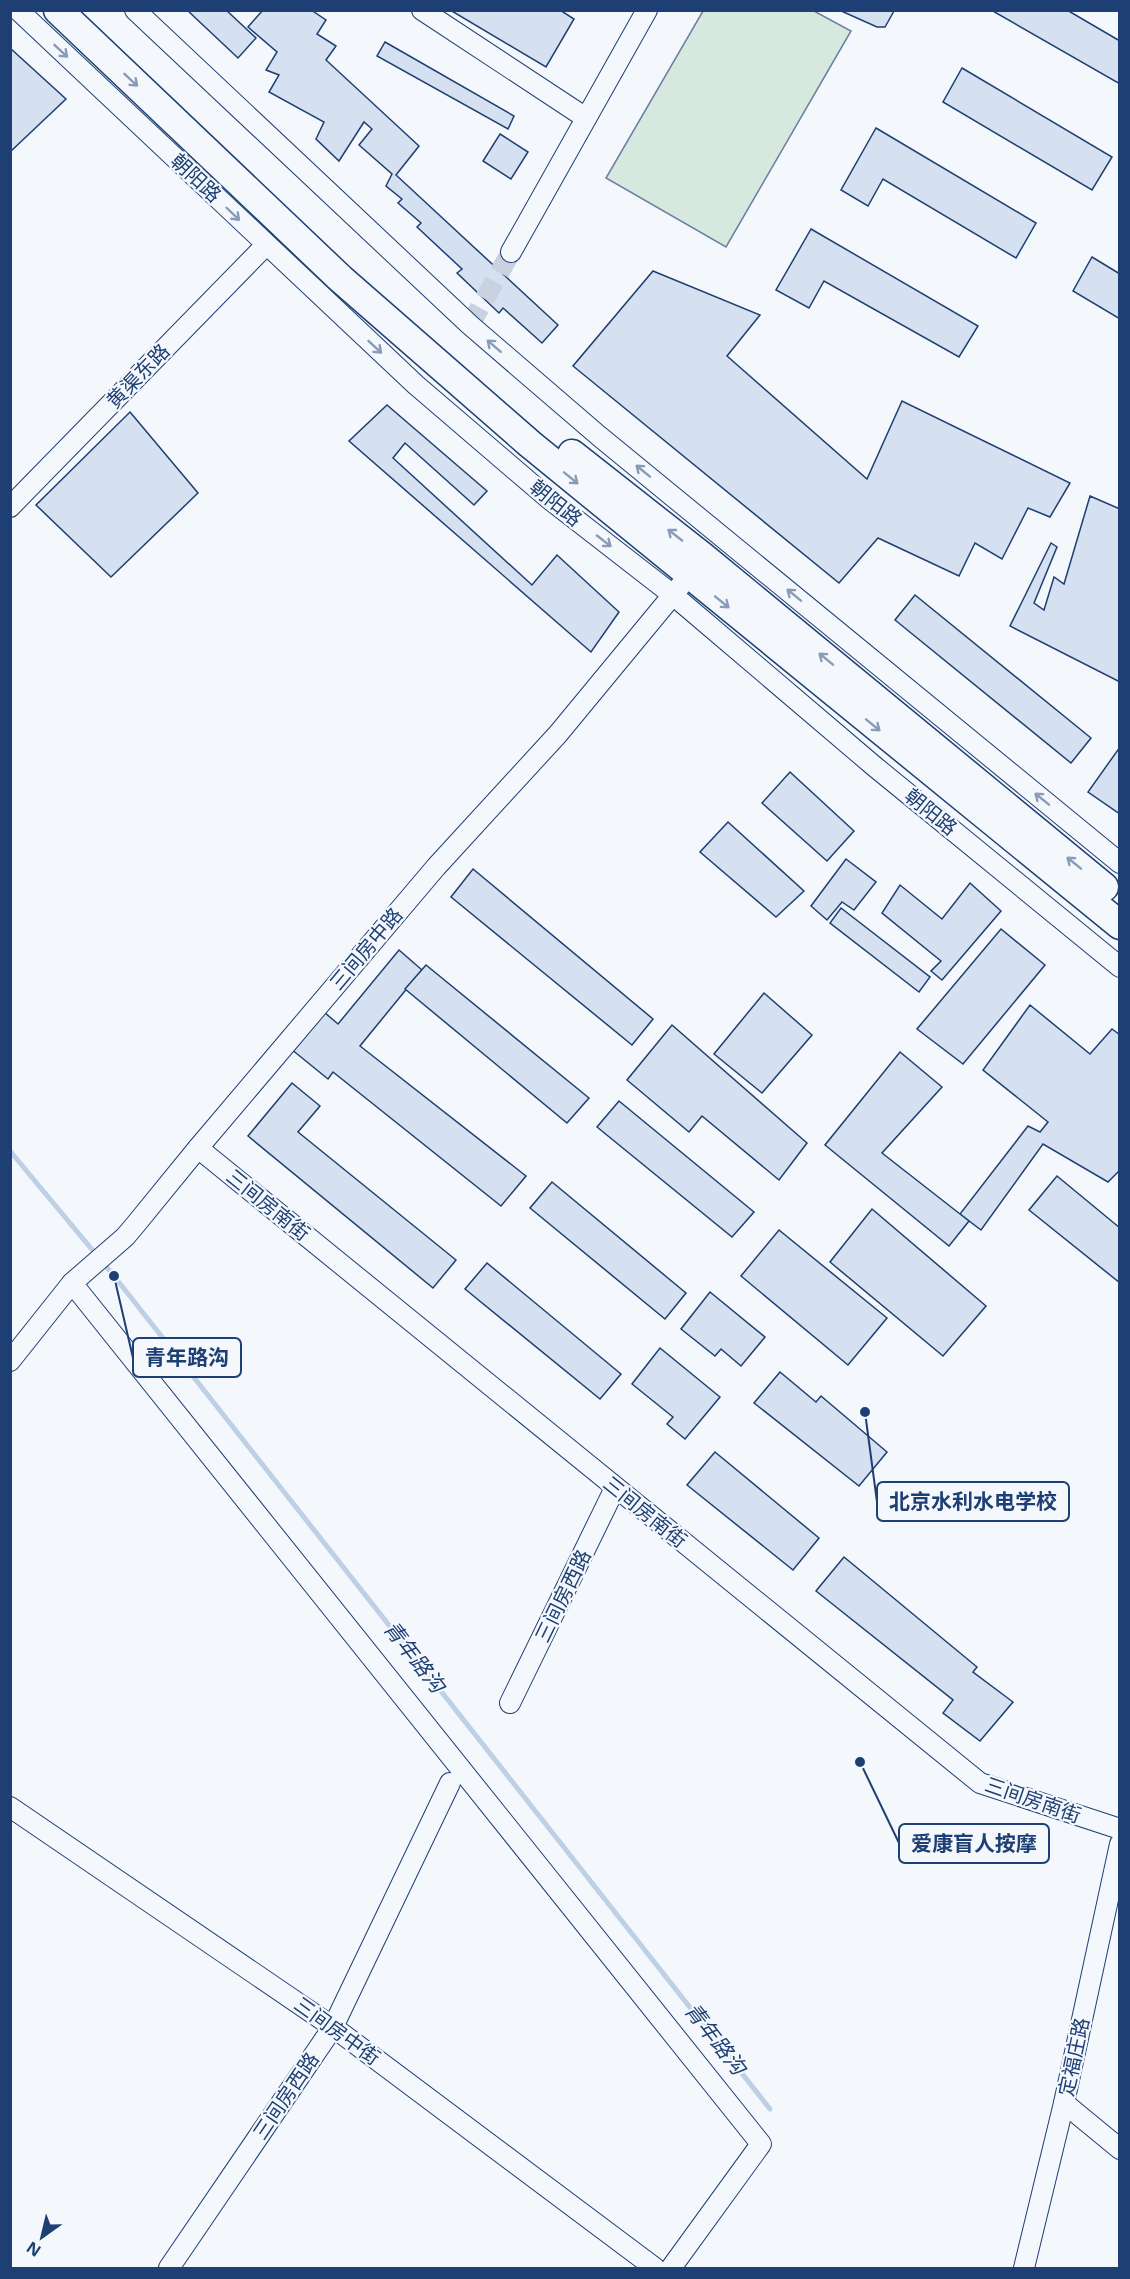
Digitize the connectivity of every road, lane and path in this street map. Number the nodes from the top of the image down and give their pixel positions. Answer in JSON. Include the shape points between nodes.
{"nodes":[{"id":1,"x":18,"y":10,"type":"edge"},
{"id":2,"x":58,"y":10,"type":"edge"},
{"id":3,"x":86,"y":10,"type":"edge"},
{"id":4,"x":135,"y":10,"type":"edge"},
{"id":5,"x":422,"y":10,"type":"edge"},
{"id":6,"x":647,"y":10,"type":"edge"},
{"id":7,"x":586,"y":118,"type":"junction"},
{"id":8,"x":266,"y":245,"type":"junction"},
{"id":9,"x":511,"y":252,"type":"tunnel mouth"},
{"id":10,"x":10,"y":507,"type":"edge"},
{"id":11,"x":720,"y":535,"type":"junction"},
{"id":12,"x":688,"y":576,"type":"junction"},
{"id":13,"x":1119,"y":862,"type":"edge"},
{"id":14,"x":1119,"y":900,"type":"edge"},
{"id":15,"x":1119,"y":925,"type":"edge"},
{"id":16,"x":1119,"y":967,"type":"edge"},
{"id":17,"x":198,"y":1148,"type":"junction"},
{"id":18,"x":76,"y":1279,"type":"junction"},
{"id":19,"x":10,"y":1361,"type":"edge"},
{"id":20,"x":615,"y":1488,"type":"junction"},
{"id":21,"x":510,"y":1703,"type":"dead end"},
{"id":22,"x":450,"y":1783,"type":"dead end"},
{"id":23,"x":10,"y":1807,"type":"edge"},
{"id":24,"x":1119,"y":1829,"type":"edge"},
{"id":25,"x":1119,"y":1844,"type":"edge"},
{"id":26,"x":333,"y":2027,"type":"junction"},
{"id":27,"x":1064,"y":2103,"type":"junction"},
{"id":28,"x":1119,"y":2149,"type":"edge"},
{"id":29,"x":169,"y":2268,"type":"edge"},
{"id":30,"x":655,"y":2268,"type":"edge"},
{"id":31,"x":671,"y":2268,"type":"edge"},
{"id":32,"x":1024,"y":2268,"type":"edge"}],
"edges":[{"from":1,"to":8,"type":"street","name":"朝阳路","one_way":true},
{"from":2,"to":12,"type":"highway","name":"朝阳路","one_way":true,"via":[[341,279]]},
{"from":12,"to":3,"type":"highway","name":"朝阳路","one_way":true,"via":[[542,431],[353,265]]},
{"from":11,"to":4,"type":"street","one_way":true,"via":[[470,325]]},
{"from":5,"to":7,"type":"street"},
{"from":6,"to":7,"type":"street"},
{"from":7,"to":9,"type":"street"},
{"from":8,"to":10,"type":"street","name":"黄渠东路"},
{"from":8,"to":12,"type":"street","name":"朝阳路","one_way":true,"via":[[416,385],[548,498]]},
{"from":11,"to":12,"type":"street","name":"三间房中路"},
{"from":13,"to":11,"type":"street","one_way":true},
{"from":14,"to":12,"type":"highway","name":"朝阳路","one_way":true},
{"from":12,"to":15,"type":"highway","name":"朝阳路","one_way":true},
{"from":12,"to":16,"type":"street","name":"朝阳路","via":[[883,773]]},
{"from":12,"to":17,"type":"street","name":"三间房中路","via":[[558,734],[436,867]]},
{"from":17,"to":18,"type":"street","name":"三间房中路","via":[[125,1237]]},
{"from":17,"to":20,"type":"street","name":"三间房南街"},
{"from":18,"to":19,"type":"street","name":"三间房中路"},
{"from":18,"to":31,"type":"street","via":[[761,2144]]},
{"from":20,"to":21,"type":"street","name":"三间房西路"},
{"from":20,"to":24,"type":"street","name":"三间房南街","via":[[980,1783]]},
{"from":22,"to":26,"type":"street","name":"三间房西路"},
{"from":23,"to":26,"type":"street","name":"三间房中街"},
{"from":25,"to":27,"type":"street","name":"定福庄路"},
{"from":26,"to":29,"type":"street","name":"三间房西路"},
{"from":26,"to":30,"type":"street","name":"三间房中街"},
{"from":27,"to":28,"type":"street"},
{"from":27,"to":32,"type":"street","name":"定福庄路"}]}
